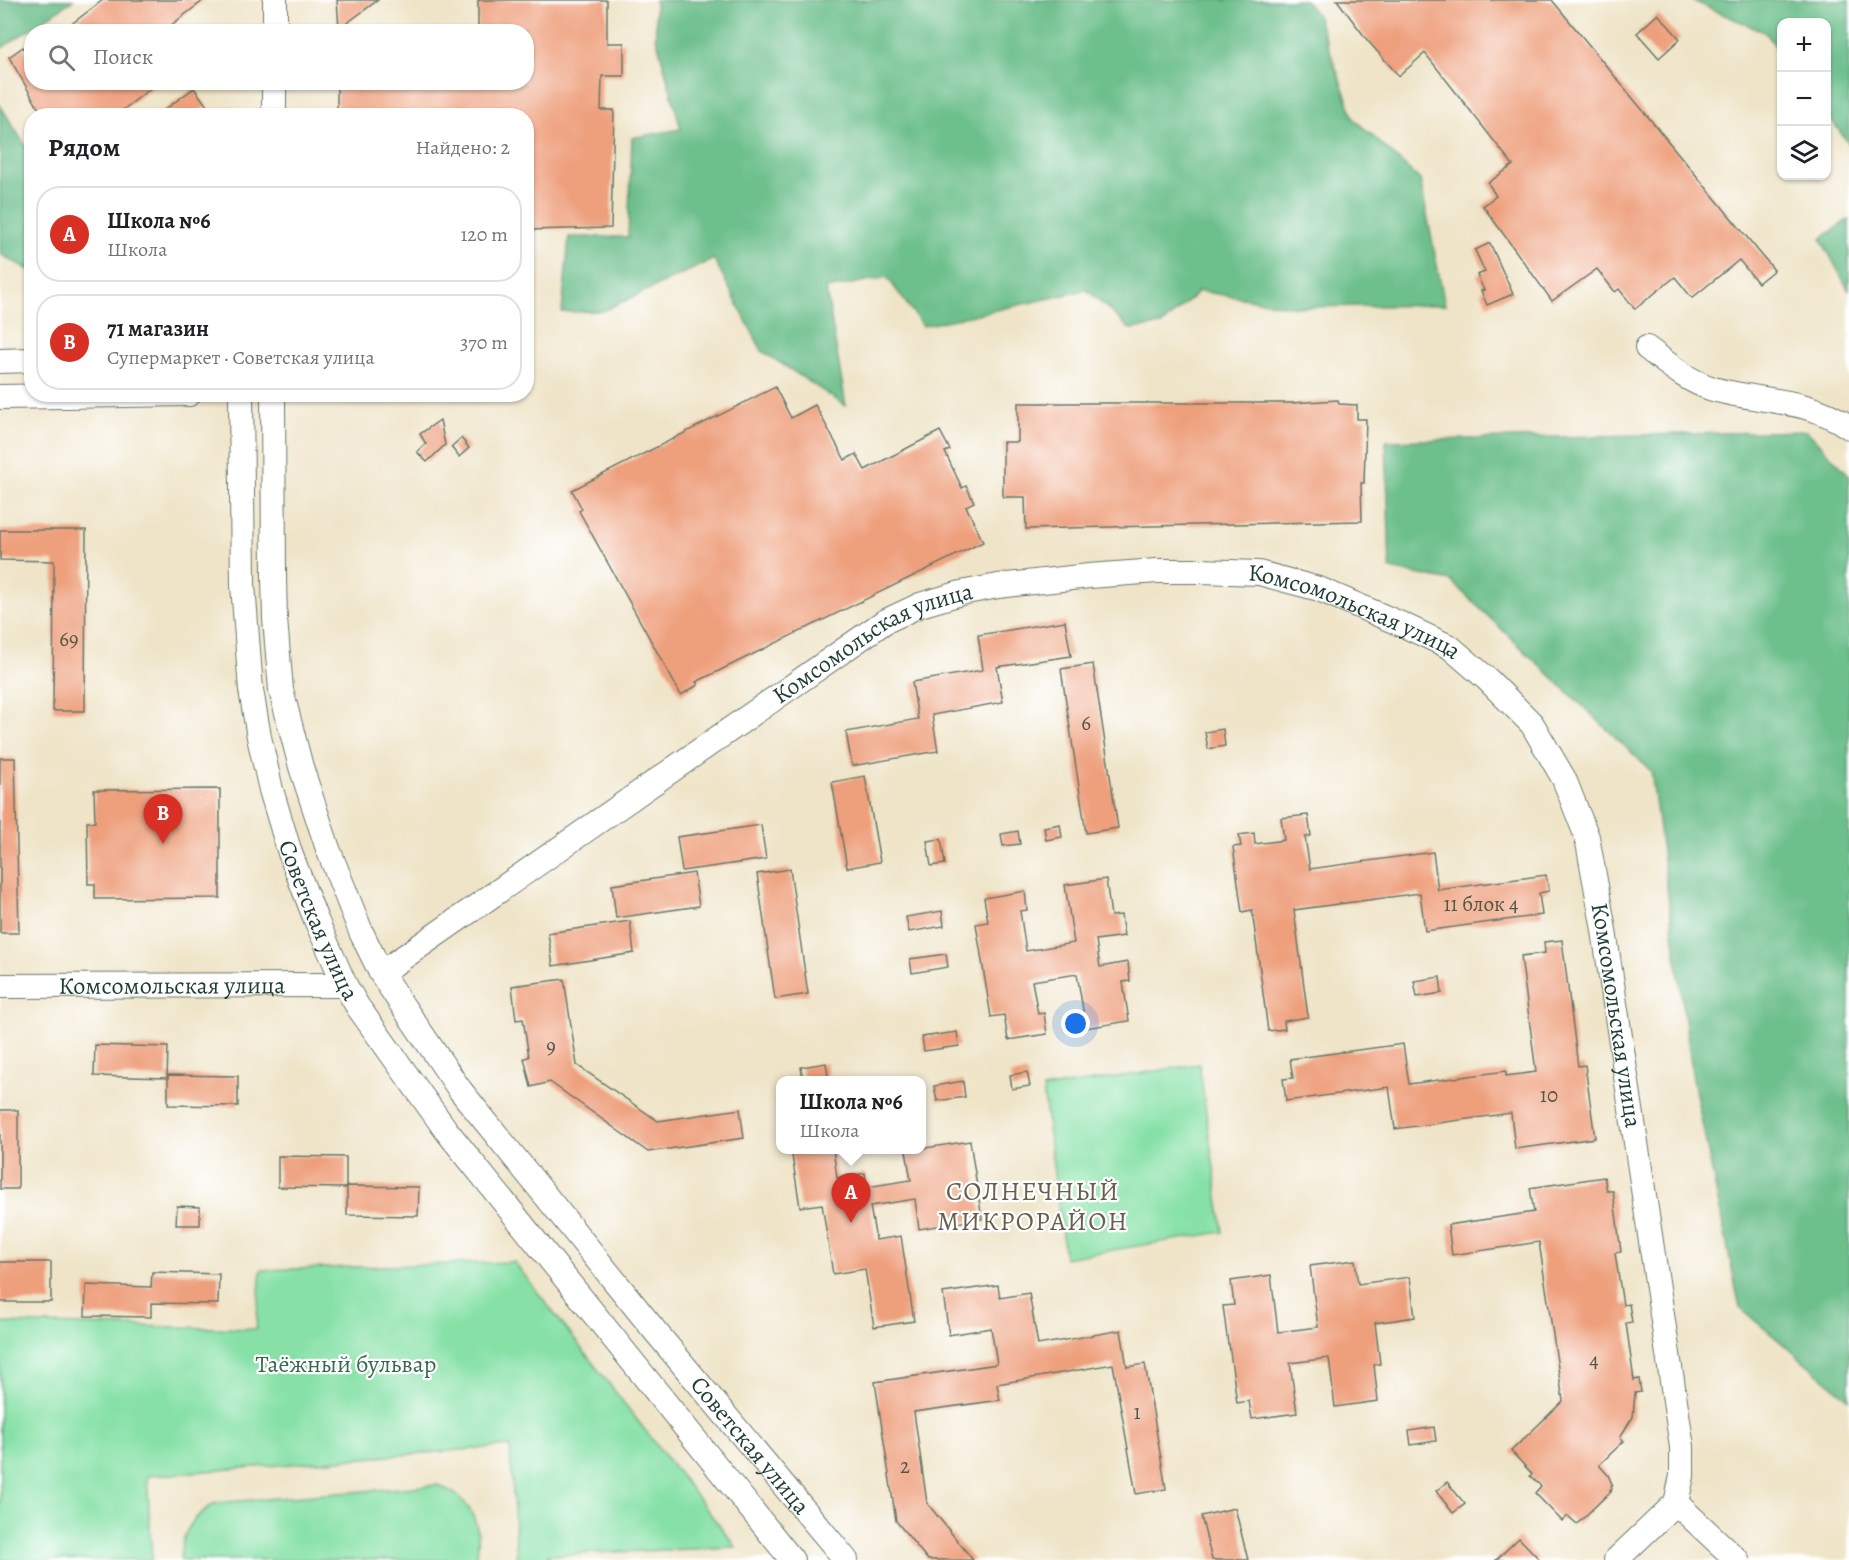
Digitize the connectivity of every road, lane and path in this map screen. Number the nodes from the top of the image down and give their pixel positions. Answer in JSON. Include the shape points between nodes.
{"nodes":[{"id":1,"x":275,"y":0,"type":"edge"},
{"id":2,"x":275,"y":24,"type":"edge"},
{"id":3,"x":274,"y":90,"type":"edge"},
{"id":4,"x":274,"y":108,"type":"edge"},
{"id":5,"x":1647,"y":348,"type":"dead end"},
{"id":6,"x":24,"y":360,"type":"edge"},
{"id":7,"x":0,"y":361,"type":"edge"},
{"id":8,"x":0,"y":397,"type":"edge"},
{"id":9,"x":24,"y":397,"type":"edge"},
{"id":10,"x":241,"y":402,"type":"edge"},
{"id":11,"x":273,"y":402,"type":"edge"},
{"id":12,"x":1849,"y":427,"type":"edge"},
{"id":13,"x":381,"y":973,"type":"junction"},
{"id":14,"x":345,"y":985,"type":"junction"},
{"id":15,"x":0,"y":987,"type":"edge"},
{"id":16,"x":655,"y":1331,"type":"junction"},
{"id":17,"x":628,"y":1354,"type":"junction"},
{"id":18,"x":1676,"y":1503,"type":"junction"},
{"id":19,"x":792,"y":1560,"type":"edge"},
{"id":20,"x":846,"y":1560,"type":"edge"},
{"id":21,"x":1616,"y":1560,"type":"edge"},
{"id":22,"x":1737,"y":1560,"type":"edge"}],
"edges":[{"from":1,"to":2,"type":"street"},
{"from":3,"to":4,"type":"street"},
{"from":5,"to":12,"type":"street","via":[[1682,376],[1711,388],[1807,406],[1835,416]]},
{"from":6,"to":7,"type":"street"},
{"from":8,"to":9,"type":"street"},
{"from":10,"to":14,"type":"street","name":"Советская улица","via":[[243,585],[253,702],[290,853]]},
{"from":11,"to":13,"type":"street","name":"Советская улица","via":[[275,619],[281,690],[328,849]]},
{"from":13,"to":16,"type":"street","name":"Советская улица","via":[[460,1090]]},
{"from":13,"to":18,"type":"street","name":"Комсомольская улица","via":[[884,622],[920,605],[998,586],[1157,571],[1259,573],[1319,589],[1450,647],[1487,679],[1532,724],[1564,779],[1587,837],[1682,1447],[1683,1476]]},
{"from":14,"to":15,"type":"street","name":"Комсомольская улица"},
{"from":14,"to":17,"type":"street","name":"Советская улица","via":[[446,1130]]},
{"from":16,"to":17,"type":"street"},
{"from":16,"to":20,"type":"street","name":"Советская улица"},
{"from":17,"to":19,"type":"street","name":"Советская улица"},
{"from":18,"to":21,"type":"street"},
{"from":18,"to":22,"type":"street"}]}
